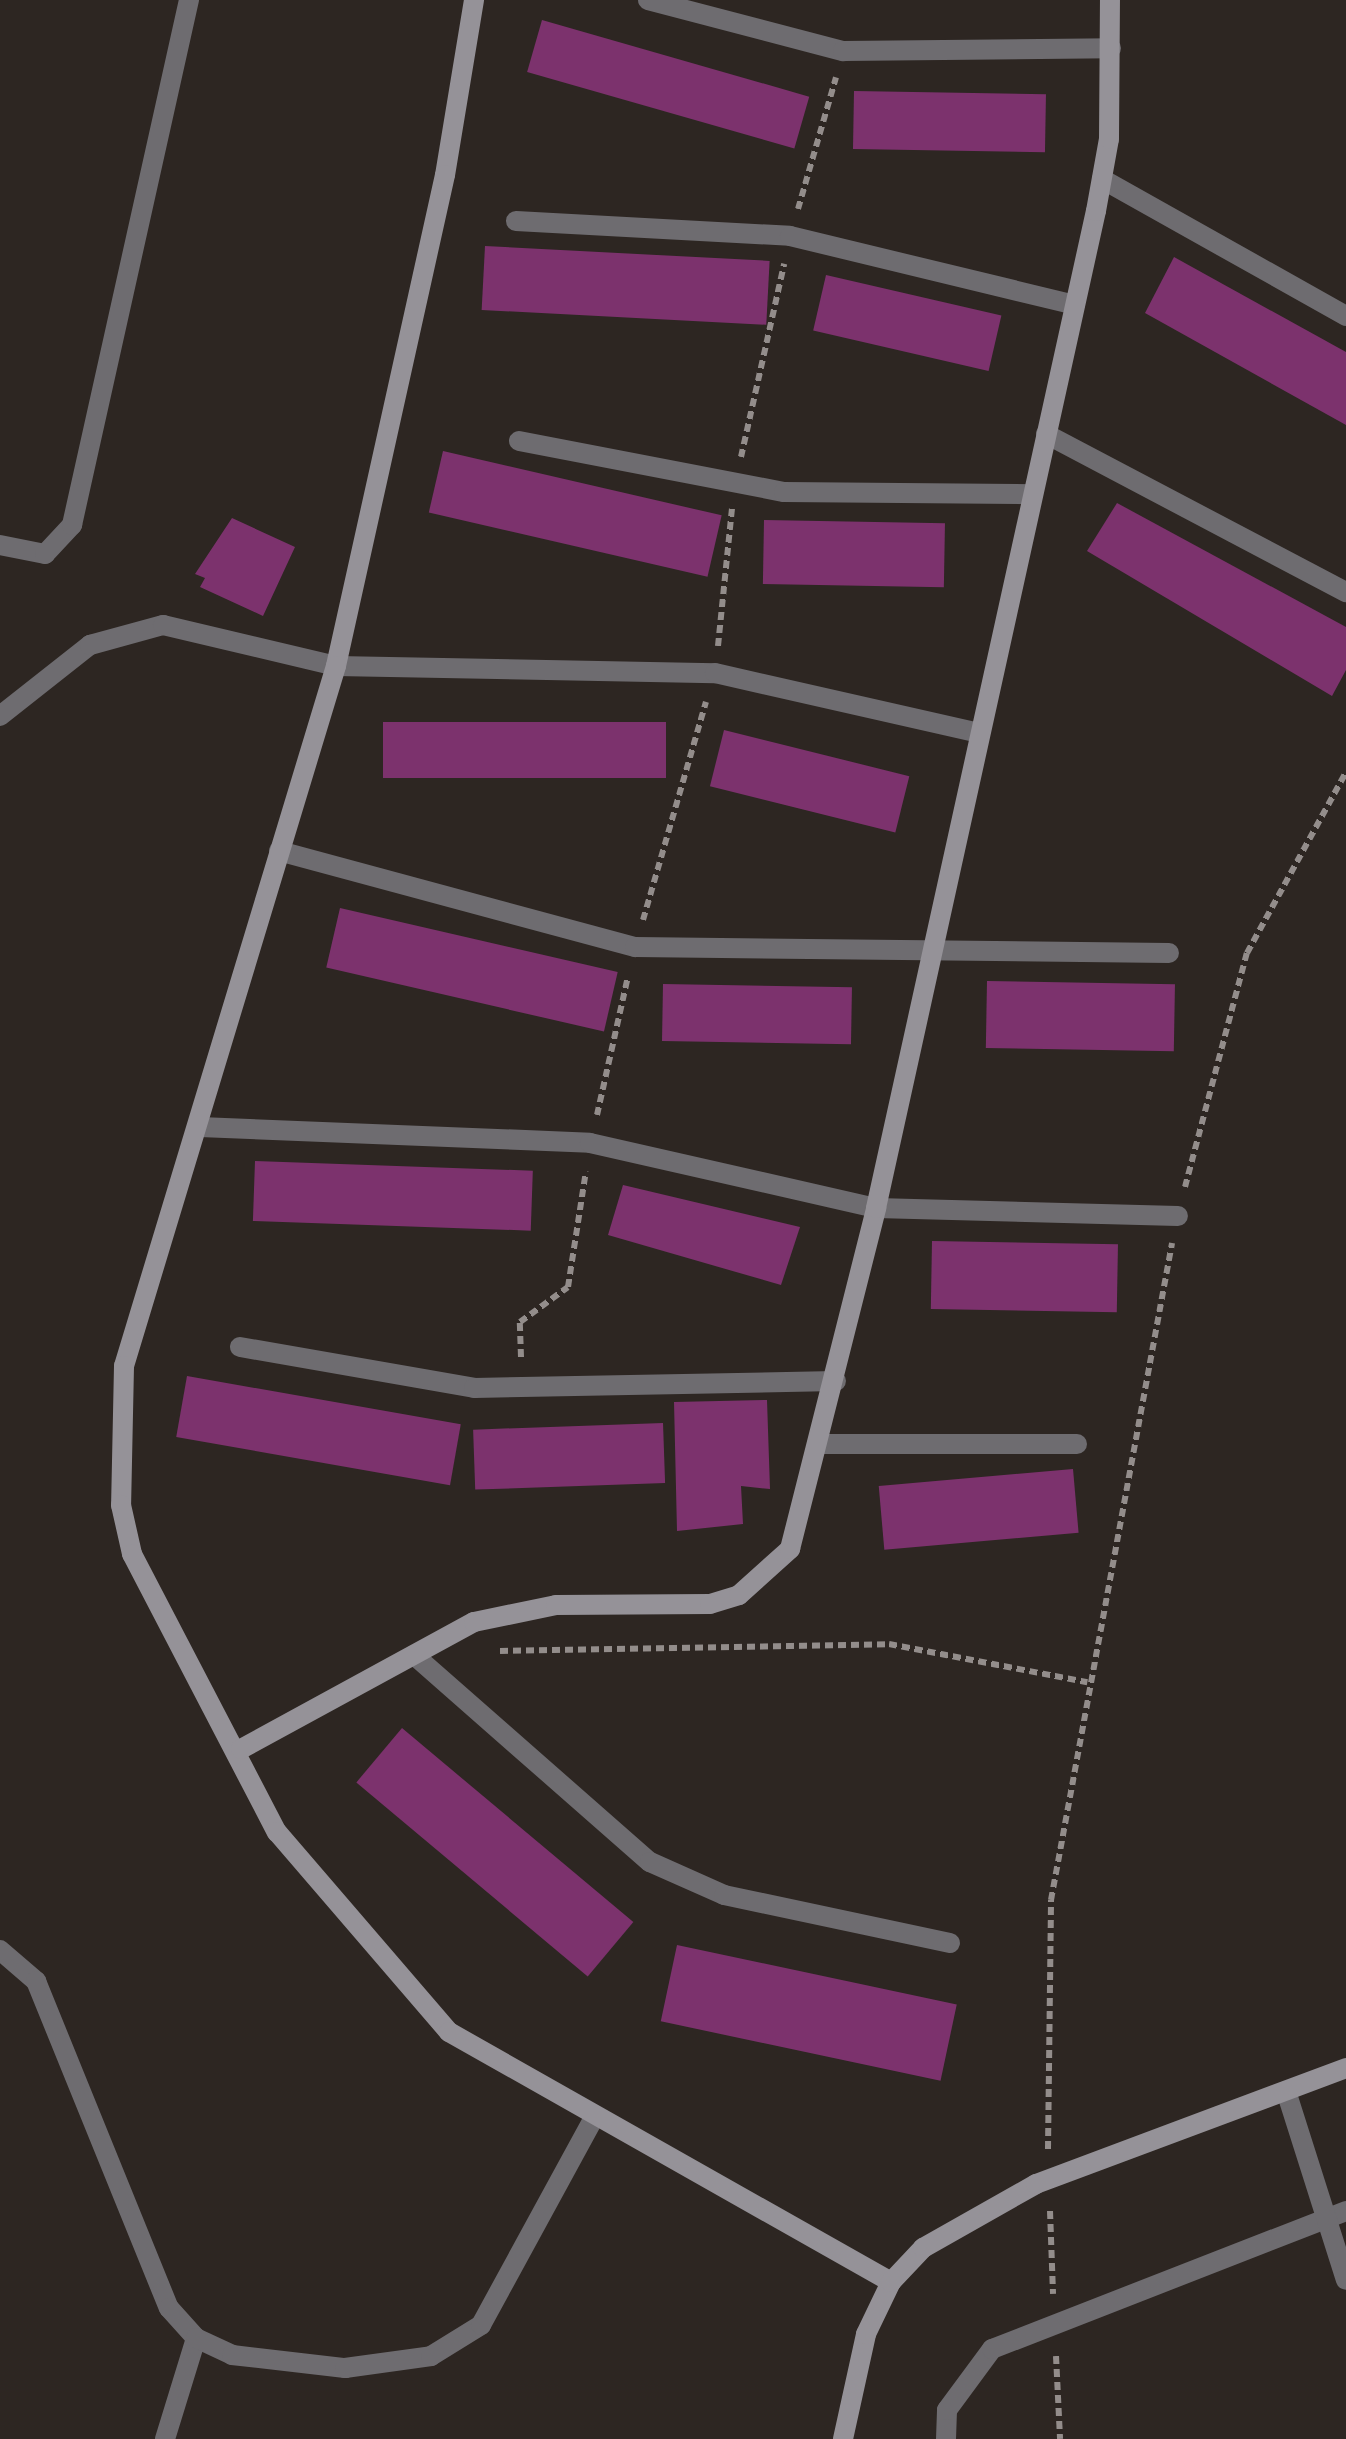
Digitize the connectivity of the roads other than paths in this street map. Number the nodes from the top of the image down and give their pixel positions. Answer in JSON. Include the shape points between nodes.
{"nodes":[{"id":1,"x":189,"y":0,"type":"edge"},
{"id":2,"x":474,"y":0,"type":"edge"},
{"id":3,"x":648,"y":0,"type":"edge"},
{"id":4,"x":1110,"y":0,"type":"edge"},
{"id":5,"x":1112,"y":48,"type":"junction"},
{"id":6,"x":1102,"y":179,"type":"junction"},
{"id":7,"x":516,"y":222,"type":"dead end"},
{"id":8,"x":1076,"y":305,"type":"junction"},
{"id":9,"x":1346,"y":316,"type":"edge"},
{"id":10,"x":1046,"y":434,"type":"junction"},
{"id":11,"x":519,"y":441,"type":"dead end"},
{"id":12,"x":1033,"y":494,"type":"junction"},
{"id":13,"x":0,"y":546,"type":"edge"},
{"id":14,"x":1346,"y":592,"type":"edge"},
{"id":15,"x":336,"y":666,"type":"junction"},
{"id":16,"x":0,"y":716,"type":"edge"},
{"id":17,"x":979,"y":733,"type":"junction"},
{"id":18,"x":280,"y":851,"type":"junction"},
{"id":19,"x":934,"y":948,"type":"junction"},
{"id":20,"x":1169,"y":952,"type":"dead end"},
{"id":21,"x":200,"y":1127,"type":"junction"},
{"id":22,"x":876,"y":1208,"type":"junction"},
{"id":23,"x":1178,"y":1216,"type":"road end"},
{"id":24,"x":240,"y":1347,"type":"dead end"},
{"id":25,"x":836,"y":1381,"type":"junction"},
{"id":26,"x":820,"y":1444,"type":"junction"},
{"id":27,"x":1076,"y":1444,"type":"dead end"},
{"id":28,"x":414,"y":1654,"type":"junction"},
{"id":29,"x":241,"y":1749,"type":"junction"},
{"id":30,"x":950,"y":1943,"type":"dead end"},
{"id":31,"x":0,"y":1950,"type":"edge"},
{"id":32,"x":1346,"y":2068,"type":"edge"},
{"id":33,"x":1286,"y":2091,"type":"junction"},
{"id":34,"x":594,"y":2120,"type":"junction"},
{"id":35,"x":1336,"y":2215,"type":"edge"},
{"id":36,"x":1346,"y":2280,"type":"edge"},
{"id":37,"x":891,"y":2282,"type":"junction"},
{"id":38,"x":196,"y":2338,"type":"junction"},
{"id":39,"x":165,"y":2439,"type":"edge"},
{"id":40,"x":843,"y":2439,"type":"edge"},
{"id":41,"x":946,"y":2439,"type":"edge"}],
"edges":[{"from":1,"to":13,"type":"street","via":[[72,525],[44,554]]},
{"from":2,"to":15,"type":"street","via":[[445,175]]},
{"from":3,"to":5,"type":"street","via":[[844,51]]},
{"from":4,"to":5,"type":"street"},
{"from":5,"to":6,"type":"street"},
{"from":6,"to":8,"type":"street"},
{"from":6,"to":9,"type":"street"},
{"from":7,"to":8,"type":"street","via":[[790,236]]},
{"from":8,"to":10,"type":"street"},
{"from":10,"to":12,"type":"street"},
{"from":10,"to":14,"type":"street"},
{"from":11,"to":12,"type":"street","via":[[784,492]]},
{"from":12,"to":17,"type":"street"},
{"from":15,"to":16,"type":"street","via":[[163,624],[90,644]]},
{"from":15,"to":17,"type":"street","via":[[715,673]]},
{"from":15,"to":18,"type":"street"},
{"from":17,"to":19,"type":"street"},
{"from":18,"to":19,"type":"street","via":[[635,947]]},
{"from":18,"to":21,"type":"street"},
{"from":19,"to":20,"type":"street"},
{"from":19,"to":22,"type":"street"},
{"from":21,"to":22,"type":"street","via":[[590,1143]]},
{"from":21,"to":29,"type":"street","via":[[124,1366],[118,1457],[132,1554]]},
{"from":22,"to":23,"type":"street"},
{"from":22,"to":25,"type":"street"},
{"from":24,"to":25,"type":"street","via":[[474,1388]]},
{"from":25,"to":26,"type":"street"},
{"from":26,"to":27,"type":"street"},
{"from":26,"to":28,"type":"street","via":[[790,1548],[739,1595],[710,1604],[515,1608]]},
{"from":28,"to":29,"type":"street"},
{"from":28,"to":30,"type":"street","via":[[650,1862],[724,1895]]},
{"from":29,"to":34,"type":"street","via":[[277,1832],[448,2032]]},
{"from":31,"to":38,"type":"street","via":[[36,1981],[169,2308]]},
{"from":32,"to":33,"type":"street"},
{"from":33,"to":35,"type":"street"},
{"from":33,"to":37,"type":"street","via":[[1036,2184],[923,2248]]},
{"from":34,"to":37,"type":"street"},
{"from":34,"to":38,"type":"street","via":[[480,2325],[430,2356],[345,2368],[232,2355]]},
{"from":35,"to":36,"type":"street"},
{"from":35,"to":41,"type":"street","via":[[992,2349],[947,2410]]},
{"from":37,"to":40,"type":"street","via":[[848,2385]]},
{"from":38,"to":39,"type":"street"}]}
